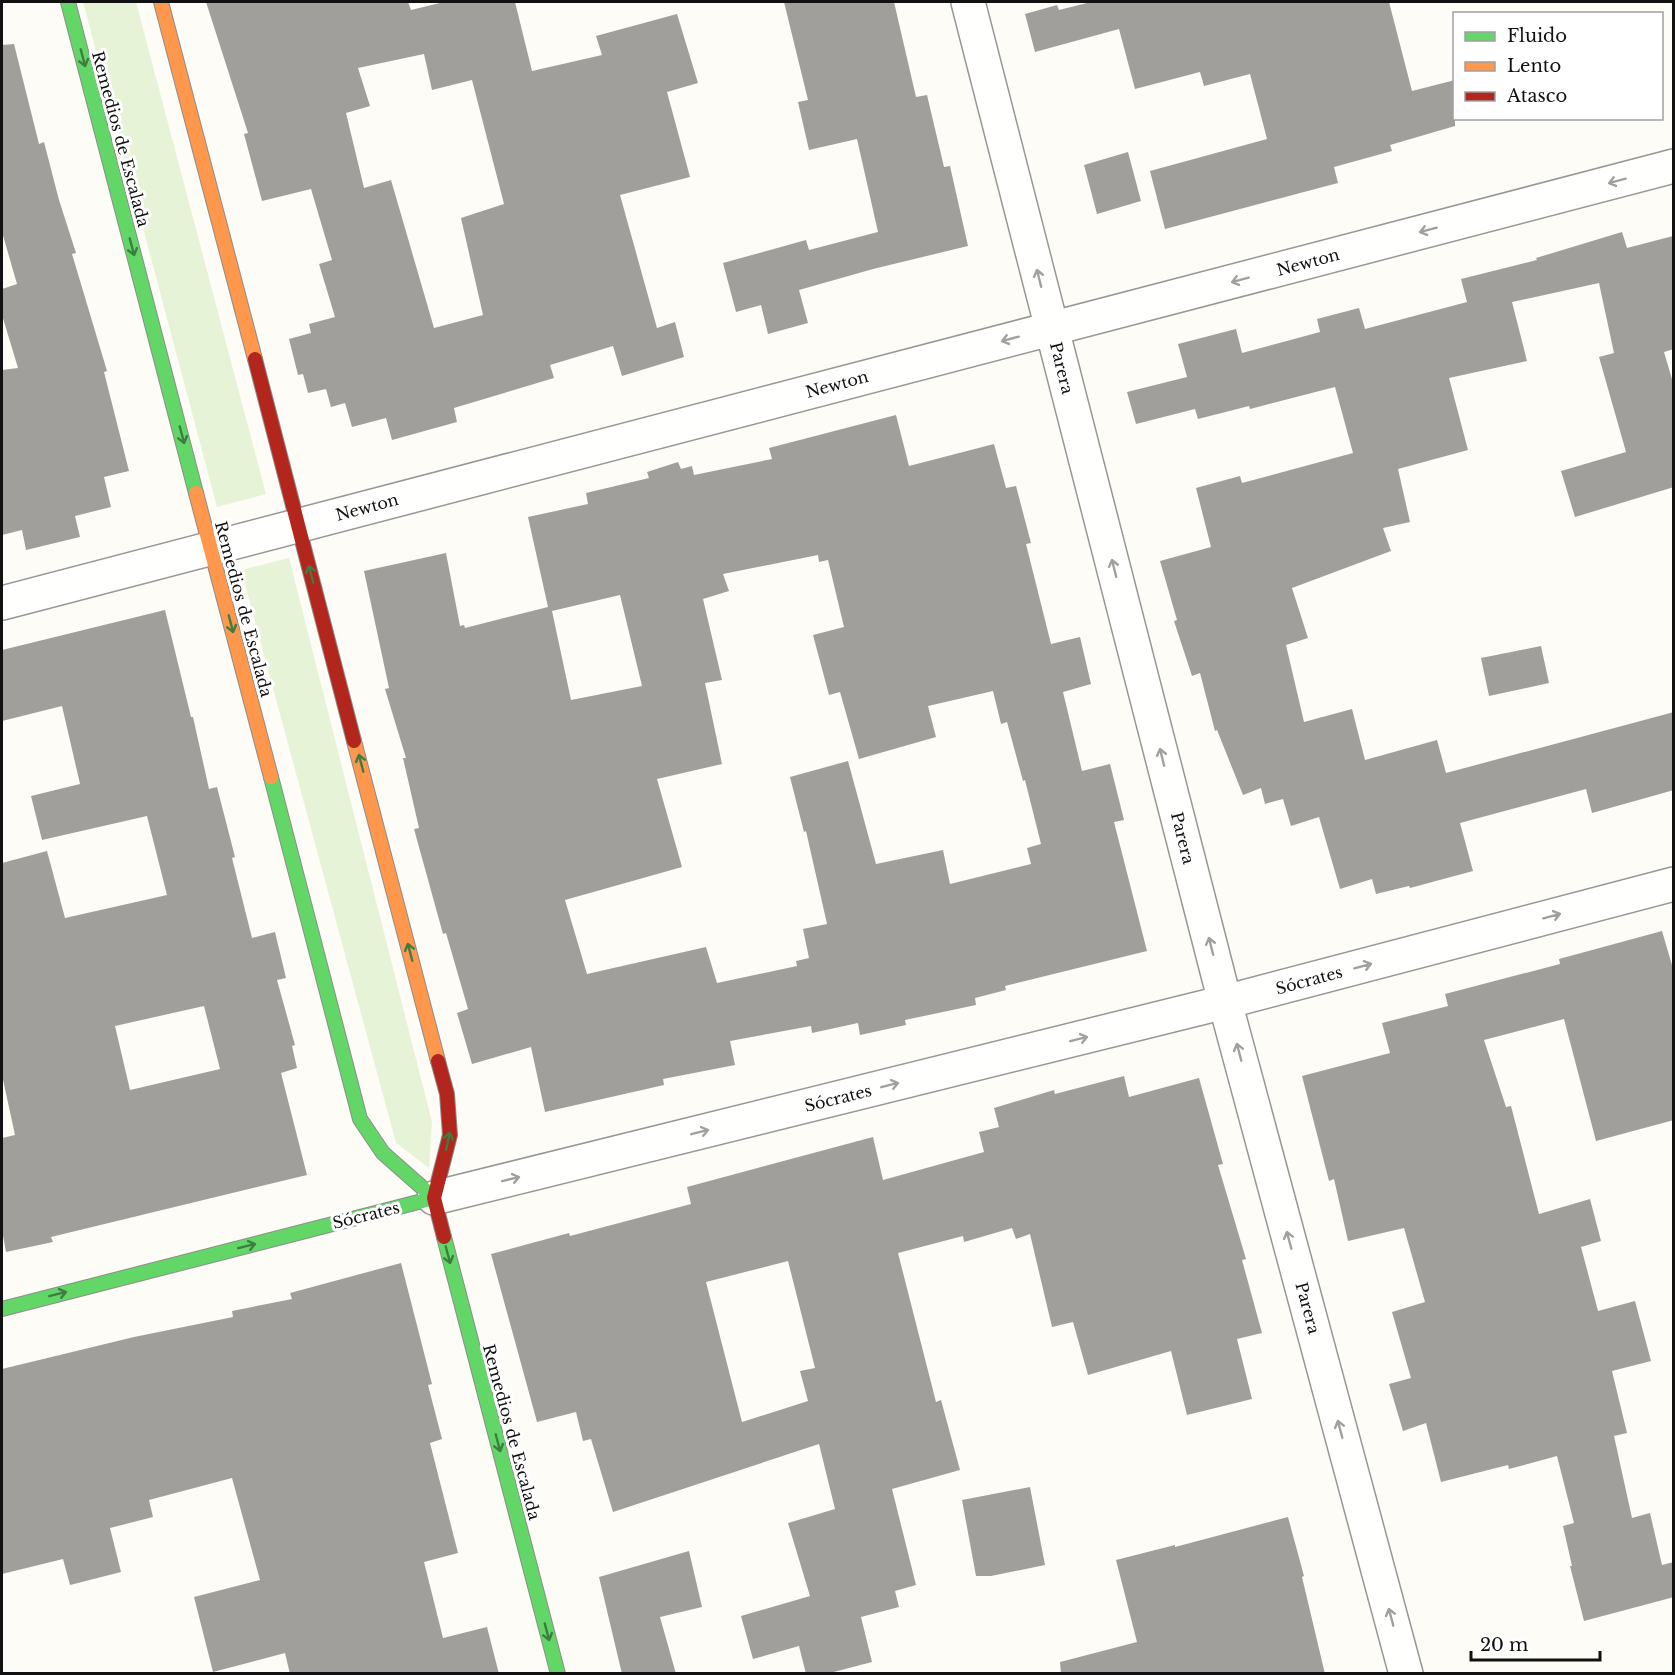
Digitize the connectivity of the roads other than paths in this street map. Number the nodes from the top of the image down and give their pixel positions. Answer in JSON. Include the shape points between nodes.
{"nodes":[{"id":1,"x":68,"y":2,"type":"edge"},
{"id":2,"x":161,"y":2,"type":"edge"},
{"id":3,"x":968,"y":2,"type":"edge"},
{"id":4,"x":1674,"y":166,"type":"edge"},
{"id":5,"x":1052,"y":328,"type":"junction"},
{"id":6,"x":298,"y":525,"type":"junction"},
{"id":7,"x":211,"y":549,"type":"junction"},
{"id":8,"x":2,"y":603,"type":"edge"},
{"id":9,"x":1674,"y":884,"type":"edge"},
{"id":10,"x":1226,"y":1002,"type":"junction"},
{"id":11,"x":434,"y":1198,"type":"junction"},
{"id":12,"x":2,"y":1309,"type":"edge"},
{"id":13,"x":558,"y":1674,"type":"edge"},
{"id":14,"x":1406,"y":1674,"type":"edge"}],
"edges":[{"from":1,"to":7,"type":"main road","name":"Remedios de Escalada","one_way":true},
{"from":2,"to":6,"type":"main road","name":"Remedios de Escalada"},
{"from":5,"to":3,"type":"street","name":"Parera","one_way":true},
{"from":4,"to":5,"type":"street","name":"Newton","one_way":true},
{"from":5,"to":6,"type":"street","name":"Newton","one_way":true},
{"from":10,"to":5,"type":"street","name":"Parera","one_way":true},
{"from":6,"to":7,"type":"street","name":"Newton"},
{"from":11,"to":6,"type":"main road","name":"Remedios de Escalada","one_way":true,"via":[[450,1135],[447,1094]]},
{"from":7,"to":8,"type":"street","name":"Newton"},
{"from":7,"to":11,"type":"main road","name":"Remedios de Escalada","one_way":true,"via":[[360,1119],[384,1154]]},
{"from":10,"to":9,"type":"street","name":"Sócrates","one_way":true},
{"from":11,"to":10,"type":"street","name":"Sócrates","one_way":true},
{"from":14,"to":10,"type":"street","name":"Parera","one_way":true},
{"from":12,"to":11,"type":"main road","name":"Sócrates","one_way":true},
{"from":11,"to":13,"type":"main road","name":"Remedios de Escalada","one_way":true}]}
